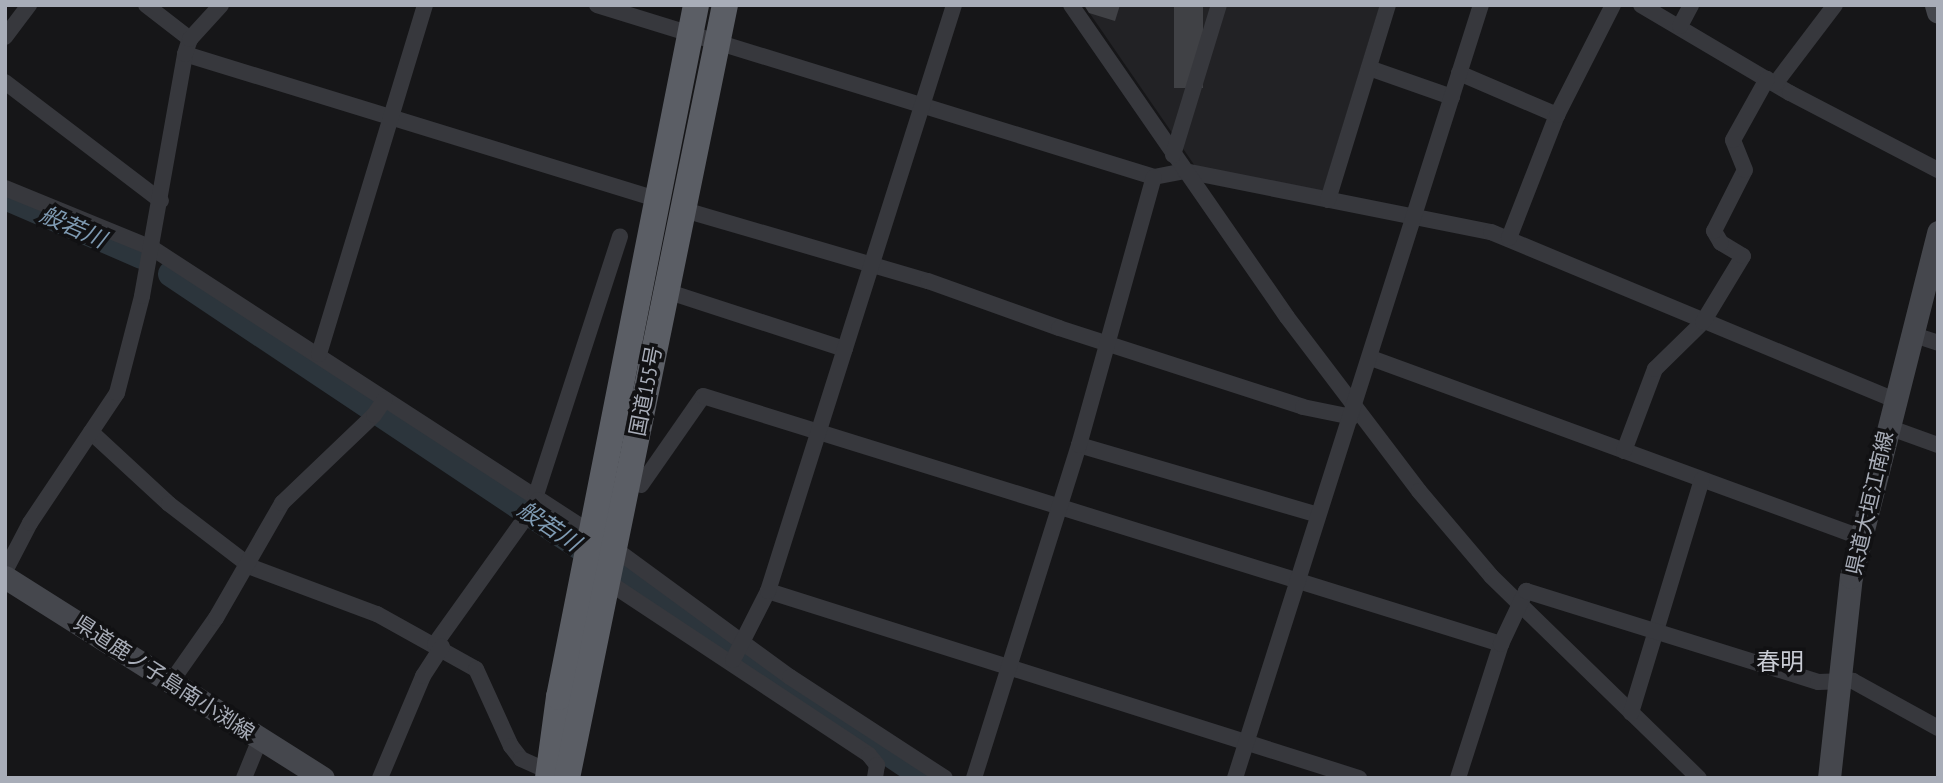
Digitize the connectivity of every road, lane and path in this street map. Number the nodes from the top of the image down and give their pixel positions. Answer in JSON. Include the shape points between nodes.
{"nodes":[{"id":1,"x":29,"y":5,"type":"edge"},
{"id":2,"x":146,"y":5,"type":"edge"},
{"id":3,"x":221,"y":5,"type":"edge"},
{"id":4,"x":425,"y":5,"type":"edge"},
{"id":5,"x":597,"y":5,"type":"edge"},
{"id":6,"x":696,"y":5,"type":"edge"},
{"id":7,"x":725,"y":5,"type":"edge"},
{"id":8,"x":954,"y":5,"type":"edge"},
{"id":9,"x":1071,"y":5,"type":"edge"},
{"id":10,"x":1219,"y":5,"type":"edge"},
{"id":11,"x":1388,"y":5,"type":"edge"},
{"id":12,"x":1481,"y":5,"type":"edge"},
{"id":13,"x":1614,"y":5,"type":"edge"},
{"id":14,"x":1641,"y":5,"type":"edge"},
{"id":15,"x":1691,"y":5,"type":"edge"},
{"id":16,"x":1835,"y":5,"type":"edge"},
{"id":17,"x":1936,"y":5,"type":"edge"},
{"id":18,"x":1938,"y":12,"type":"edge"},
{"id":19,"x":1680,"y":26,"type":"junction"},
{"id":20,"x":690,"y":35,"type":"junction"},
{"id":21,"x":5,"y":37,"type":"edge"},
{"id":22,"x":718,"y":43,"type":"junction"},
{"id":23,"x":187,"y":46,"type":"junction"},
{"id":24,"x":1369,"y":68,"type":"junction"},
{"id":25,"x":1459,"y":73,"type":"junction"},
{"id":26,"x":1771,"y":81,"type":"junction"},
{"id":27,"x":5,"y":82,"type":"edge"},
{"id":28,"x":1452,"y":97,"type":"junction"},
{"id":29,"x":923,"y":105,"type":"junction"},
{"id":30,"x":1558,"y":115,"type":"junction"},
{"id":31,"x":391,"y":117,"type":"junction"},
{"id":32,"x":1173,"y":155,"type":"junction"},
{"id":33,"x":1938,"y":170,"type":"edge"},
{"id":34,"x":1185,"y":171,"type":"junction"},
{"id":35,"x":1154,"y":177,"type":"junction"},
{"id":36,"x":5,"y":188,"type":"edge"},
{"id":37,"x":1328,"y":200,"type":"junction"},
{"id":38,"x":161,"y":201,"type":"junction"},
{"id":39,"x":670,"y":205,"type":"junction"},
{"id":40,"x":1414,"y":217,"type":"junction"},
{"id":41,"x":1938,"y":232,"type":"edge"},
{"id":42,"x":620,"y":236,"type":"dead end"},
{"id":43,"x":1509,"y":239,"type":"junction"},
{"id":44,"x":152,"y":248,"type":"junction"},
{"id":45,"x":871,"y":266,"type":"junction"},
{"id":46,"x":666,"y":291,"type":"junction"},
{"id":47,"x":1703,"y":322,"type":"junction"},
{"id":48,"x":1911,"y":334,"type":"junction"},
{"id":49,"x":1108,"y":344,"type":"junction"},
{"id":50,"x":1938,"y":344,"type":"edge"},
{"id":51,"x":845,"y":349,"type":"junction"},
{"id":52,"x":319,"y":354,"type":"junction"},
{"id":53,"x":1371,"y":358,"type":"junction"},
{"id":54,"x":1894,"y":400,"type":"junction"},
{"id":55,"x":381,"y":405,"type":"junction"},
{"id":56,"x":1354,"y":412,"type":"junction"},
{"id":57,"x":1888,"y":427,"type":"junction"},
{"id":58,"x":820,"y":429,"type":"junction"},
{"id":59,"x":91,"y":432,"type":"junction"},
{"id":60,"x":1079,"y":444,"type":"junction"},
{"id":61,"x":1938,"y":445,"type":"edge"},
{"id":62,"x":1624,"y":451,"type":"junction"},
{"id":63,"x":1702,"y":480,"type":"junction"},
{"id":64,"x":641,"y":485,"type":"dead end"},
{"id":65,"x":1059,"y":504,"type":"junction"},
{"id":66,"x":534,"y":505,"type":"junction"},
{"id":67,"x":1318,"y":515,"type":"junction"},
{"id":68,"x":1860,"y":537,"type":"junction"},
{"id":69,"x":600,"y":558,"type":"junction"},
{"id":70,"x":246,"y":564,"type":"junction"},
{"id":71,"x":5,"y":571,"type":"edge"},
{"id":72,"x":5,"y":578,"type":"edge"},
{"id":73,"x":1296,"y":581,"type":"junction"},
{"id":74,"x":768,"y":591,"type":"junction"},
{"id":75,"x":1518,"y":601,"type":"junction"},
{"id":76,"x":1658,"y":632,"type":"junction"},
{"id":77,"x":1501,"y":644,"type":"junction"},
{"id":78,"x":439,"y":645,"type":"junction"},
{"id":79,"x":739,"y":651,"type":"junction"},
{"id":80,"x":1007,"y":667,"type":"junction"},
{"id":81,"x":170,"y":682,"type":"junction"},
{"id":82,"x":1839,"y":684,"type":"junction"},
{"id":83,"x":1631,"y":713,"type":"junction"},
{"id":84,"x":1938,"y":728,"type":"edge"},
{"id":85,"x":260,"y":739,"type":"junction"},
{"id":86,"x":1245,"y":742,"type":"junction"},
{"id":87,"x":554,"y":776,"type":"edge"},
{"id":88,"x":244,"y":778,"type":"edge"},
{"id":89,"x":324,"y":778,"type":"edge"},
{"id":90,"x":380,"y":778,"type":"edge"},
{"id":91,"x":875,"y":778,"type":"edge"},
{"id":92,"x":945,"y":778,"type":"edge"},
{"id":93,"x":974,"y":778,"type":"edge"},
{"id":94,"x":1235,"y":778,"type":"edge"},
{"id":95,"x":1359,"y":778,"type":"edge"},
{"id":96,"x":1458,"y":778,"type":"edge"},
{"id":97,"x":1699,"y":778,"type":"edge"},
{"id":98,"x":1829,"y":778,"type":"edge"}],
"edges":[{"from":1,"to":21,"type":"street"},
{"from":2,"to":23,"type":"street"},
{"from":3,"to":23,"type":"street"},
{"from":4,"to":31,"type":"street"},
{"from":5,"to":20,"type":"street"},
{"from":6,"to":20,"type":"highway","name":"国道155号"},
{"from":7,"to":22,"type":"highway","name":"国道155号"},
{"from":8,"to":29,"type":"street"},
{"from":9,"to":32,"type":"street"},
{"from":10,"to":32,"type":"street"},
{"from":11,"to":24,"type":"street"},
{"from":12,"to":25,"type":"street"},
{"from":13,"to":30,"type":"street"},
{"from":14,"to":19,"type":"street"},
{"from":15,"to":19,"type":"street"},
{"from":16,"to":26,"type":"street"},
{"from":17,"to":18,"type":"main road"},
{"from":19,"to":26,"type":"street"},
{"from":20,"to":22,"type":"street"},
{"from":20,"to":39,"type":"highway","name":"国道155号"},
{"from":22,"to":29,"type":"street"},
{"from":22,"to":39,"type":"highway","name":"国道155号"},
{"from":23,"to":31,"type":"street"},
{"from":23,"to":38,"type":"street"},
{"from":24,"to":28,"type":"street"},
{"from":24,"to":37,"type":"street"},
{"from":25,"to":28,"type":"street"},
{"from":25,"to":30,"type":"street"},
{"from":26,"to":33,"type":"street"},
{"from":26,"to":47,"type":"street","via":[[1733,140],[1745,170],[1714,231],[1721,243],[1743,256]]},
{"from":27,"to":38,"type":"street"},
{"from":28,"to":40,"type":"street"},
{"from":29,"to":35,"type":"street"},
{"from":29,"to":45,"type":"street"},
{"from":30,"to":43,"type":"street"},
{"from":31,"to":39,"type":"street"},
{"from":31,"to":52,"type":"street"},
{"from":32,"to":34,"type":"street"},
{"from":34,"to":35,"type":"street"},
{"from":34,"to":37,"type":"street"},
{"from":34,"to":56,"type":"street"},
{"from":35,"to":49,"type":"street"},
{"from":36,"to":44,"type":"street"},
{"from":37,"to":40,"type":"street"},
{"from":38,"to":44,"type":"street"},
{"from":39,"to":45,"type":"street"},
{"from":39,"to":46,"type":"highway","name":"国道155号"},
{"from":39,"to":69,"type":"highway","name":"国道155号"},
{"from":40,"to":43,"type":"street"},
{"from":40,"to":53,"type":"street"},
{"from":41,"to":48,"type":"main road","name":"県道大垣江南線"},
{"from":42,"to":66,"type":"street"},
{"from":43,"to":47,"type":"street"},
{"from":44,"to":52,"type":"street"},
{"from":44,"to":59,"type":"street","via":[[117,393]]},
{"from":45,"to":49,"type":"street"},
{"from":45,"to":51,"type":"street"},
{"from":46,"to":51,"type":"street"},
{"from":46,"to":69,"type":"highway","name":"国道155号"},
{"from":47,"to":54,"type":"street"},
{"from":47,"to":62,"type":"street","via":[[1655,369]]},
{"from":48,"to":50,"type":"street"},
{"from":48,"to":54,"type":"main road","name":"県道大垣江南線"},
{"from":49,"to":56,"type":"street","via":[[1303,407]]},
{"from":49,"to":60,"type":"street"},
{"from":51,"to":58,"type":"street"},
{"from":52,"to":55,"type":"street"},
{"from":53,"to":56,"type":"street"},
{"from":53,"to":62,"type":"street"},
{"from":54,"to":57,"type":"main road","name":"県道大垣江南線"},
{"from":55,"to":66,"type":"street"},
{"from":55,"to":70,"type":"street","via":[[282,503]]},
{"from":56,"to":67,"type":"street"},
{"from":56,"to":75,"type":"street"},
{"from":57,"to":61,"type":"street"},
{"from":57,"to":68,"type":"main road","name":"県道大垣江南線"},
{"from":58,"to":64,"type":"street","via":[[703,396]]},
{"from":58,"to":65,"type":"street"},
{"from":58,"to":74,"type":"street"},
{"from":59,"to":70,"type":"street","via":[[169,504]]},
{"from":59,"to":71,"type":"street","via":[[30,523]]},
{"from":60,"to":65,"type":"street"},
{"from":60,"to":67,"type":"street"},
{"from":62,"to":63,"type":"street"},
{"from":63,"to":68,"type":"street"},
{"from":63,"to":76,"type":"street"},
{"from":65,"to":73,"type":"street"},
{"from":65,"to":80,"type":"street"},
{"from":66,"to":69,"type":"street"},
{"from":66,"to":78,"type":"street"},
{"from":67,"to":73,"type":"street"},
{"from":68,"to":82,"type":"main road","name":"県道大垣江南線"},
{"from":69,"to":79,"type":"street"},
{"from":69,"to":79,"type":"street","via":[[674,597]]},
{"from":69,"to":87,"type":"highway","name":"国道155号"},
{"from":70,"to":78,"type":"street","via":[[377,614]]},
{"from":70,"to":81,"type":"street"},
{"from":72,"to":81,"type":"main road","name":"県道鹿ノ子島南小渕線"},
{"from":73,"to":77,"type":"street"},
{"from":73,"to":86,"type":"street"},
{"from":74,"to":79,"type":"street"},
{"from":74,"to":80,"type":"street"},
{"from":75,"to":76,"type":"street","via":[[1525,591]]},
{"from":75,"to":77,"type":"street"},
{"from":75,"to":83,"type":"street"},
{"from":76,"to":82,"type":"street","via":[[1818,682]]},
{"from":76,"to":83,"type":"street"},
{"from":77,"to":96,"type":"street"},
{"from":78,"to":87,"type":"street","via":[[476,669],[510,746],[521,759]]},
{"from":78,"to":90,"type":"street"},
{"from":79,"to":91,"type":"street","via":[[869,755],[877,765]]},
{"from":79,"to":92,"type":"street","via":[[790,677]]},
{"from":80,"to":86,"type":"street"},
{"from":80,"to":93,"type":"street"},
{"from":81,"to":85,"type":"main road","name":"県道鹿ノ子島南小渕線"},
{"from":82,"to":84,"type":"street","via":[[1853,681]]},
{"from":82,"to":98,"type":"main road","name":"県道大垣江南線"},
{"from":83,"to":97,"type":"street"},
{"from":85,"to":88,"type":"street"},
{"from":85,"to":89,"type":"main road","name":"県道鹿ノ子島南小渕線"},
{"from":86,"to":94,"type":"street"},
{"from":86,"to":95,"type":"street"}]}
